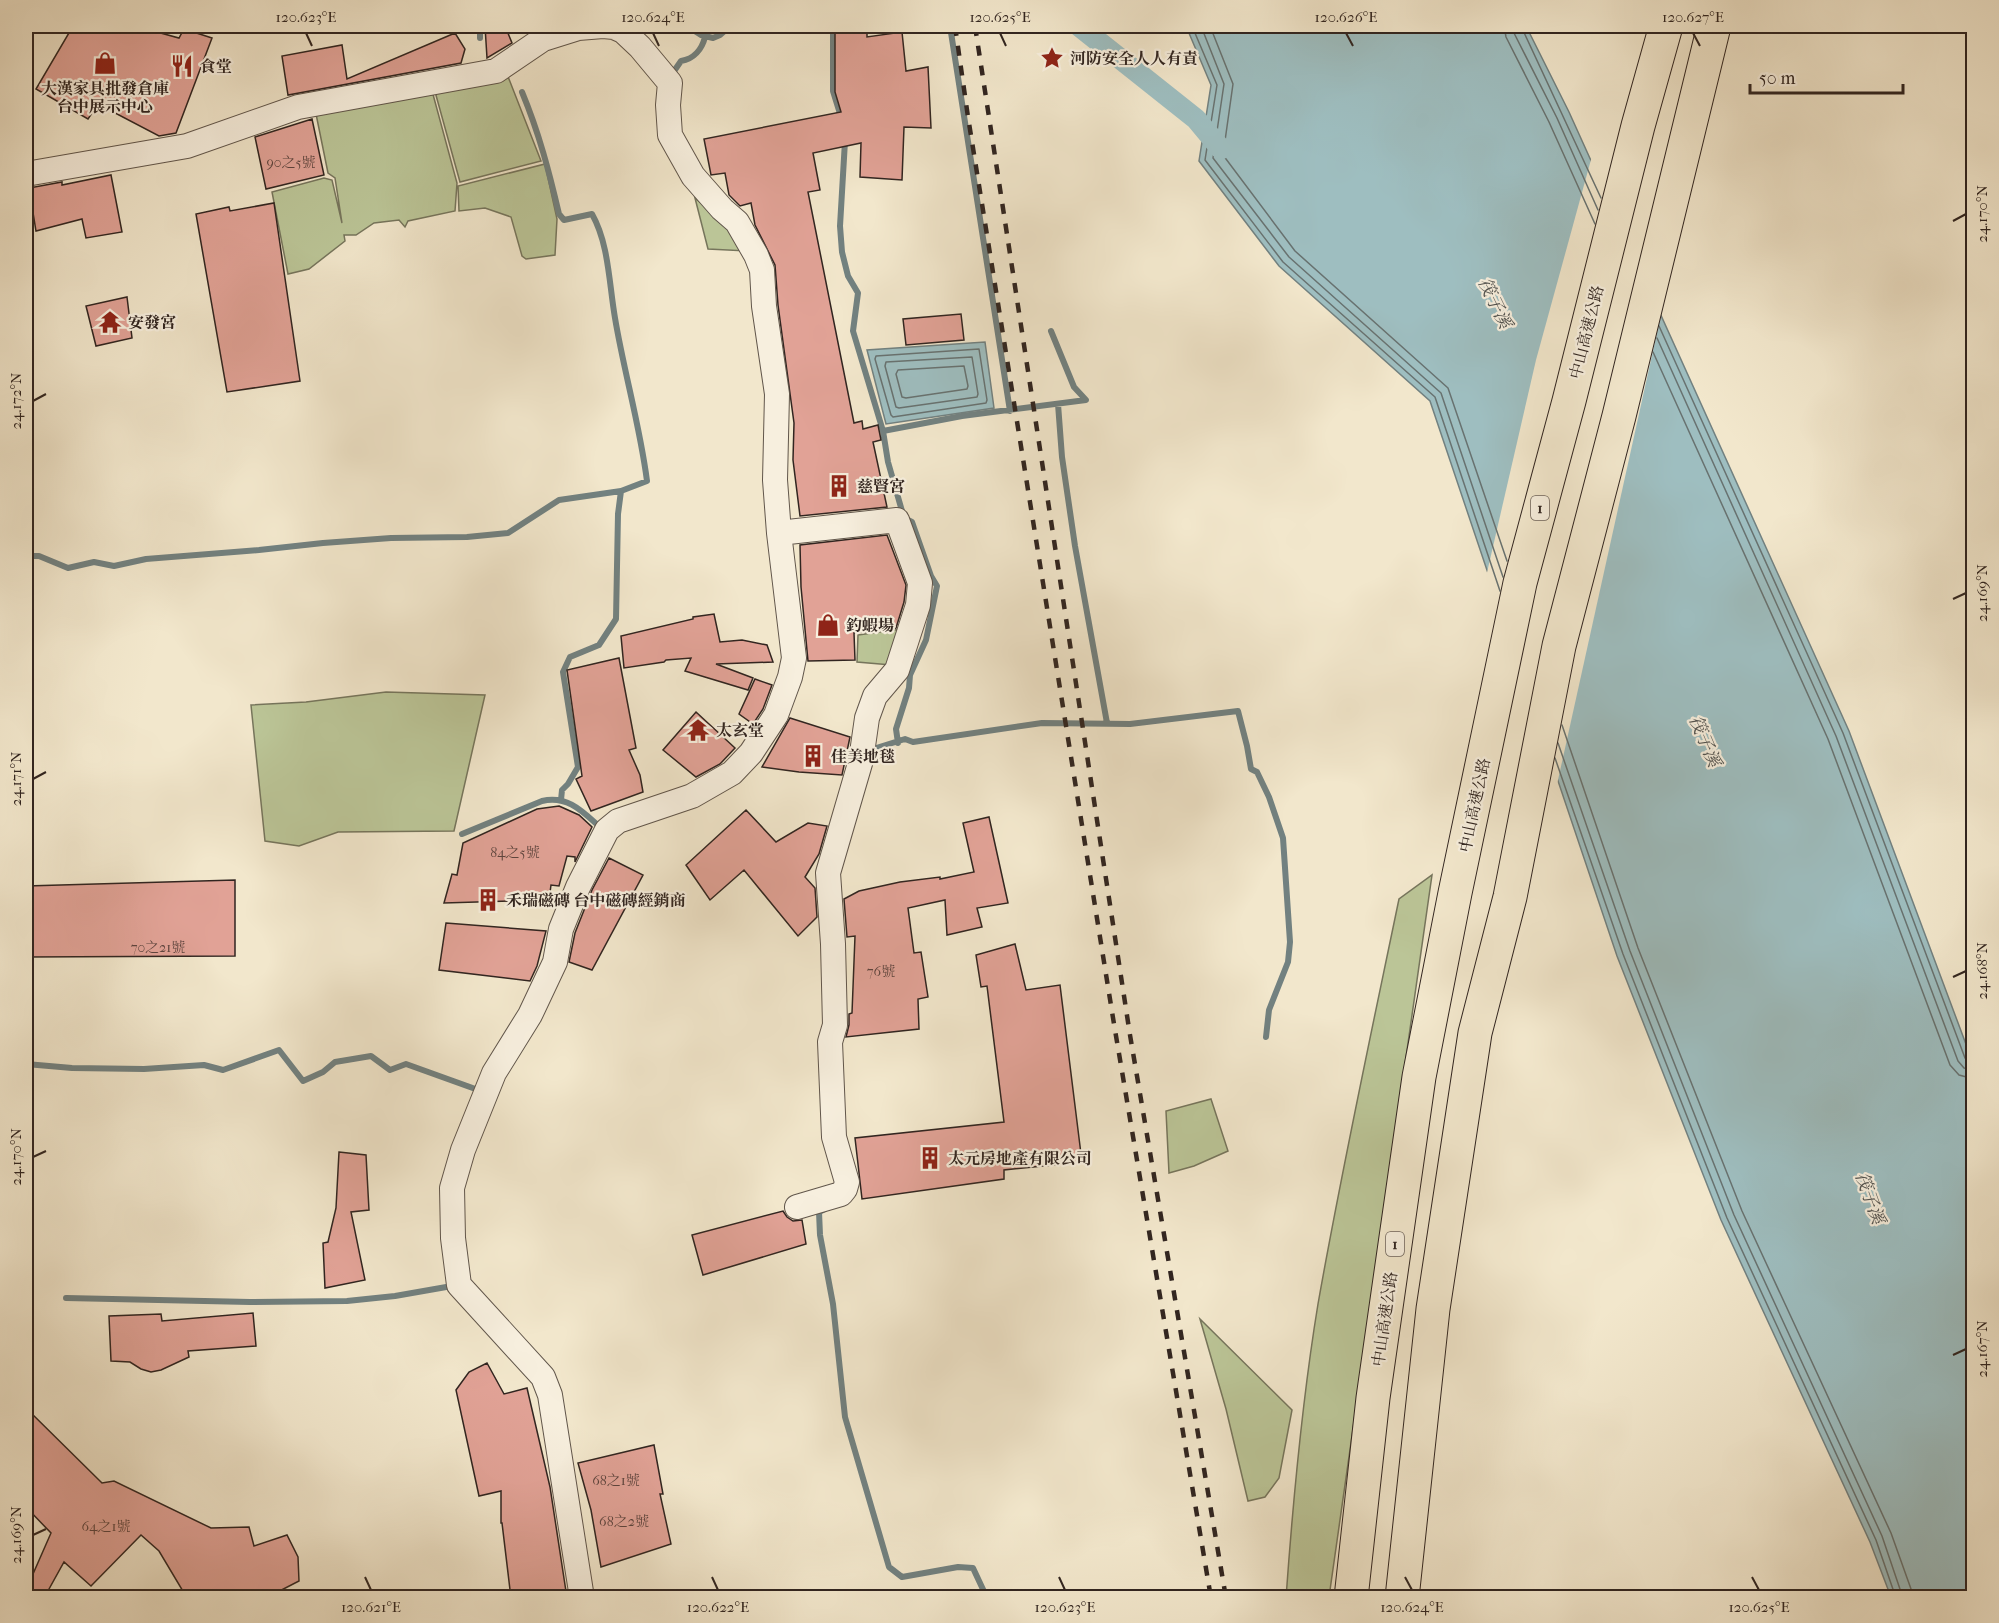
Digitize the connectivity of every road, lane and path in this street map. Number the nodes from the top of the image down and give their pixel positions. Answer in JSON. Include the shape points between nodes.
{"nodes":[{"id":1,"x":1666,"y":26,"type":"edge"},
{"id":2,"x":1714,"y":26,"type":"edge"},
{"id":3,"x":26,"y":174,"type":"edge"},
{"id":4,"x":779,"y":533,"type":"junction"},
{"id":5,"x":797,"y":1207,"type":"dead end"},
{"id":6,"x":582,"y":1598,"type":"edge"},
{"id":7,"x":1351,"y":1598,"type":"edge"},
{"id":8,"x":1402,"y":1598,"type":"edge"}],
"edges":[{"from":1,"to":7,"type":"highway","name":"中山高速公路","number":"1","via":[[1520,583],[1455,893],[1419,1077],[1373,1398]]},
{"from":2,"to":8,"type":"highway","via":[[1559,646],[1510,897],[1475,1033],[1433,1309]]},
{"from":3,"to":4,"type":"street","via":[[187,146],[298,107],[496,71],[543,39],[578,28],[614,27],[623,31],[670,83],[670,135],[693,176],[737,222],[762,270],[777,394]]},
{"from":4,"to":5,"type":"street","via":[[897,520],[921,594],[897,670],[875,696],[867,718],[861,760],[828,873],[835,1025],[830,1042],[834,1137],[847,1182],[841,1194]]},
{"from":4,"to":6,"type":"street","via":[[794,658],[776,715],[751,753],[732,773],[692,796],[618,821],[607,830],[561,929],[555,962],[530,1015],[494,1073],[452,1188],[459,1285],[543,1377],[550,1395]]}]}
